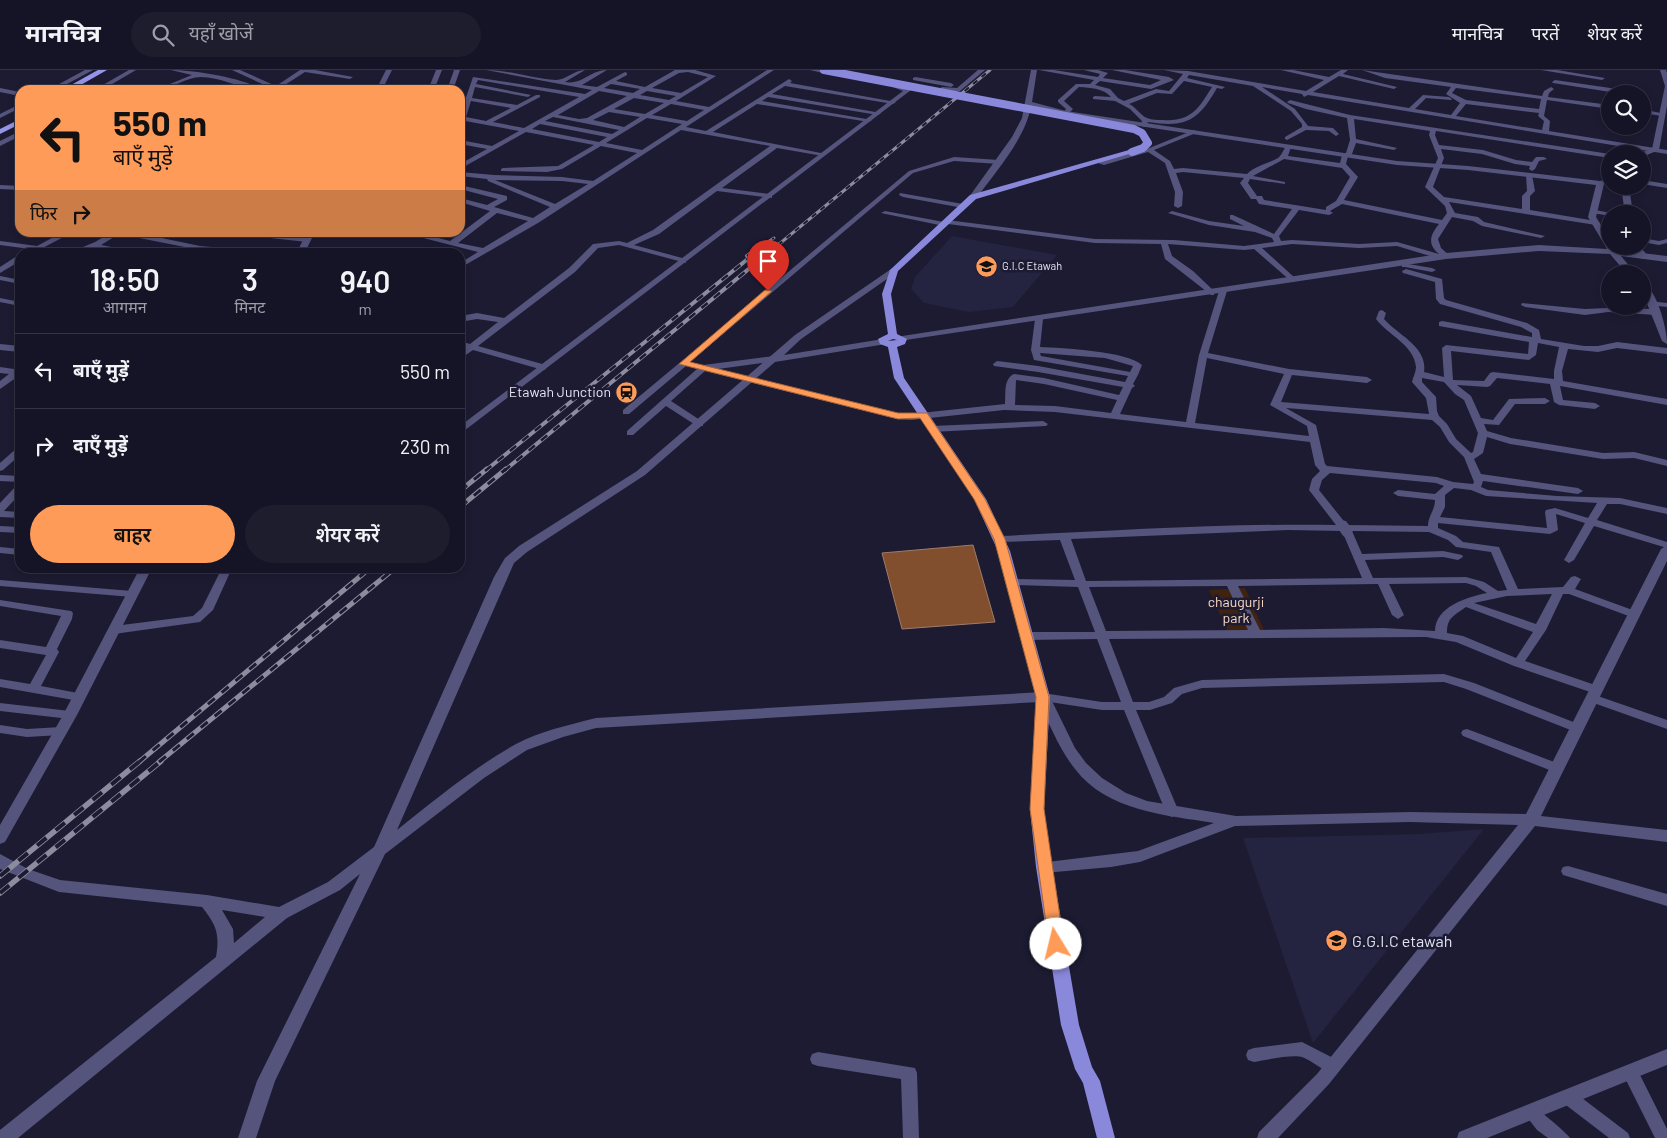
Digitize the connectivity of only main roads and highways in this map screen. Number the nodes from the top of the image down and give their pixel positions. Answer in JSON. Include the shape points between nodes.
{"nodes":[{"id":1,"x":104,"y":70,"type":"edge"},
{"id":2,"x":113,"y":70,"type":"edge"},
{"id":3,"x":824,"y":70,"type":"edge"},
{"id":4,"x":76,"y":85,"type":"edge"},
{"id":5,"x":86,"y":85,"type":"edge"},
{"id":6,"x":15,"y":118,"type":"edge"},
{"id":7,"x":15,"y":124,"type":"edge"},
{"id":8,"x":0,"y":126,"type":"edge"},
{"id":9,"x":0,"y":132,"type":"edge"},
{"id":10,"x":1084,"y":1069,"type":"junction"},
{"id":11,"x":1098,"y":1138,"type":"edge"},
{"id":12,"x":1106,"y":1138,"type":"edge"}],
"edges":[{"from":1,"to":4,"type":"highway"},
{"from":2,"to":5,"type":"highway"},
{"from":3,"to":10,"type":"main road","bridge":true,"via":[[1128,128],[1142,133],[1148,143],[1132,152],[973,197],[894,270],[886,282],[885,293],[899,378],[980,499],[1000,539],[1042,697],[1037,809],[1070,1025]]},
{"from":6,"to":8,"type":"highway"},
{"from":7,"to":9,"type":"highway"},
{"from":10,"to":11,"type":"main road","via":[[1084,1083]]},
{"from":10,"to":12,"type":"main road","via":[[1091,1082]]}]}
